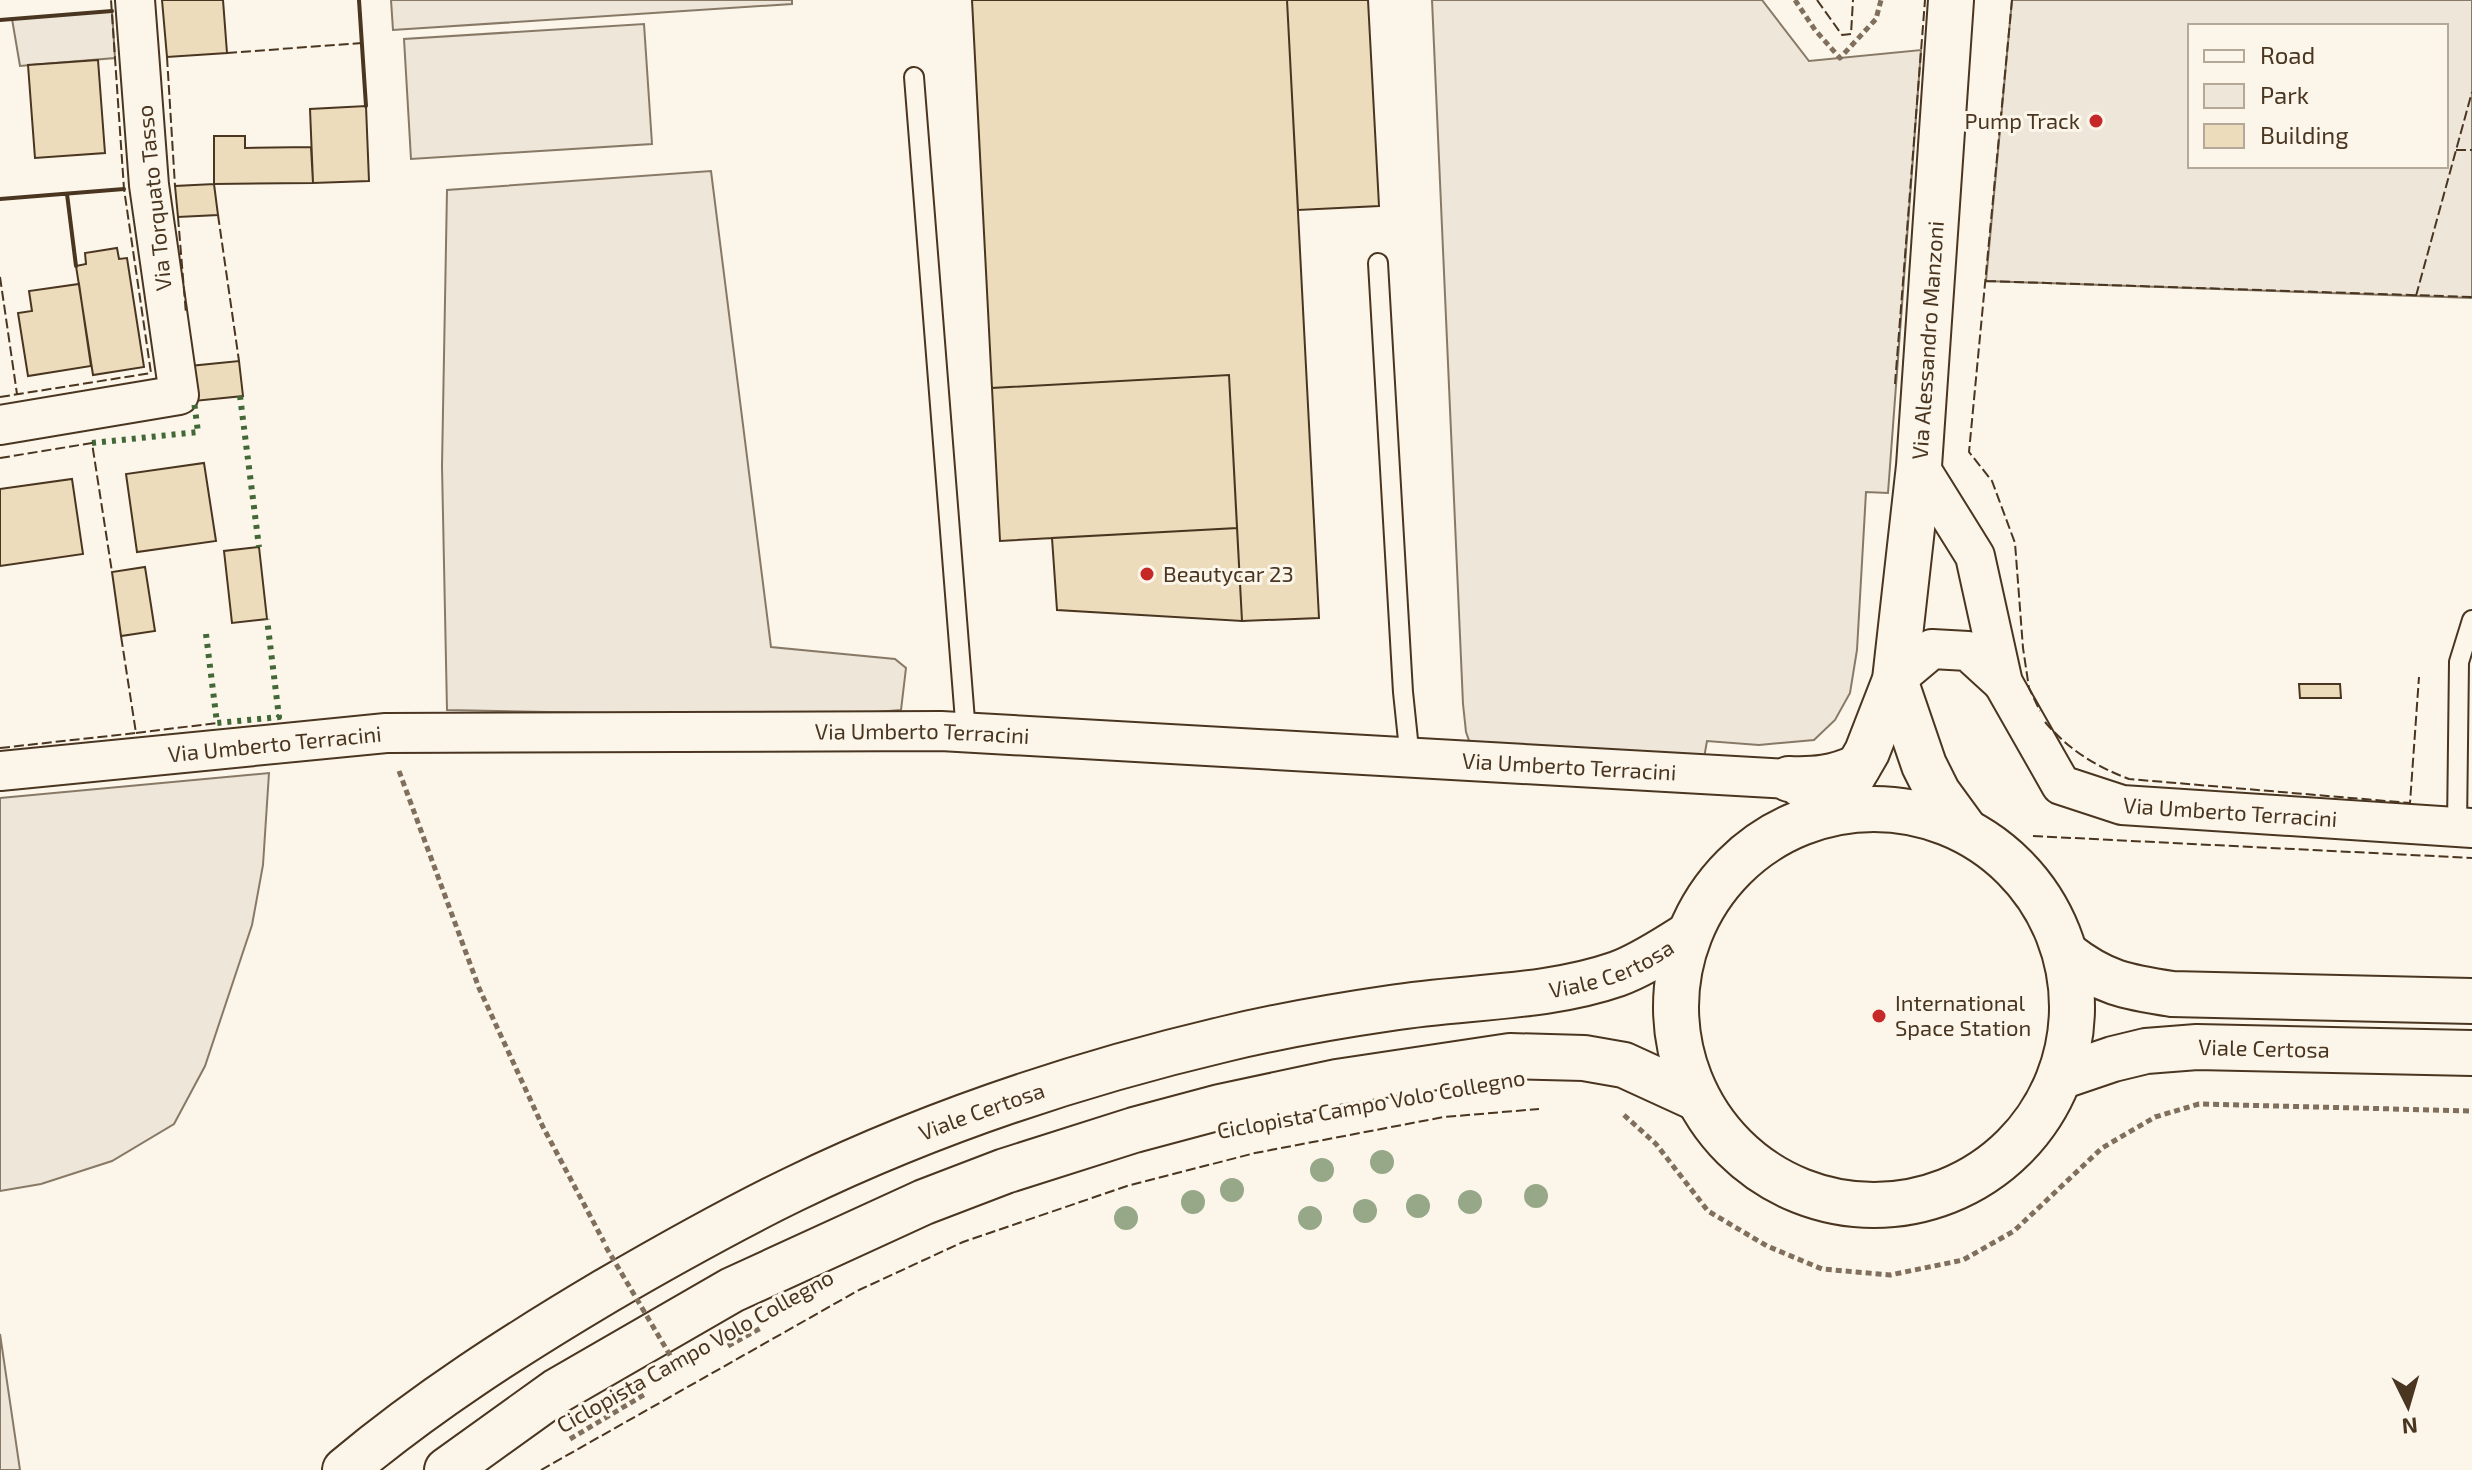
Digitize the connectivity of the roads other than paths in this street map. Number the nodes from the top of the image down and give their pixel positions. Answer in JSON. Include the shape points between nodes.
{"nodes":[{"id":1,"x":135,"y":0,"type":"edge"},
{"id":2,"x":1951,"y":0,"type":"edge"},
{"id":3,"x":914,"y":77,"type":"dead end"},
{"id":4,"x":1378,"y":263,"type":"dead end"},
{"id":5,"x":0,"y":425,"type":"edge"},
{"id":6,"x":1919,"y":466,"type":"junction"},
{"id":7,"x":2472,"y":620,"type":"edge"},
{"id":8,"x":1895,"y":680,"type":"junction"},
{"id":9,"x":2003,"y":683,"type":"junction"},
{"id":10,"x":966,"y":733,"type":"junction"},
{"id":11,"x":1410,"y":759,"type":"junction"},
{"id":12,"x":1858,"y":767,"type":"junction"},
{"id":13,"x":0,"y":771,"type":"edge"},
{"id":14,"x":1789,"y":779,"type":"junction"},
{"id":15,"x":1832,"y":812,"type":"junction"},
{"id":16,"x":2464,"y":828,"type":"edge"},
{"id":17,"x":1965,"y":830,"type":"junction"},
{"id":18,"x":1688,"y":935,"type":"junction"},
{"id":19,"x":2066,"y":954,"type":"junction"},
{"id":20,"x":2472,"y":1001,"type":"edge"},
{"id":21,"x":2472,"y":1053,"type":"edge"},
{"id":22,"x":2060,"y":1077,"type":"junction"},
{"id":23,"x":1696,"y":1098,"type":"junction"},
{"id":24,"x":345,"y":1470,"type":"edge"},
{"id":25,"x":447,"y":1470,"type":"edge"}],
"edges":[{"from":1,"to":5,"type":"street","name":"Via Torquato Tasso","via":[[149,185],[179,395]]},
{"from":2,"to":6,"type":"main road","name":"Via Alessandro Manzoni"},
{"from":3,"to":10,"type":"lane"},
{"from":4,"to":11,"type":"lane"},
{"from":6,"to":8,"type":"main road","name":"Via Alessandro Manzoni"},
{"from":6,"to":9,"type":"street","name":"Via Umberto Terracini","via":[[1975,556]]},
{"from":7,"to":16,"type":"lane","via":[[2459,662]]},
{"from":8,"to":9,"type":"street","name":"Via Umberto Terracini","via":[[1932,649],[1968,651]]},
{"from":8,"to":12,"type":"main road","name":"Via Alessandro Manzoni"},
{"from":8,"to":17,"type":"main road","name":"Via Alessandro Manzoni","via":[[1924,765]]},
{"from":9,"to":16,"type":"street","name":"Via Umberto Terracini","via":[[2061,785],[2122,805]]},
{"from":10,"to":11,"type":"street","name":"Via Umberto Terracini"},
{"from":10,"to":13,"type":"street","name":"Via Umberto Terracini","via":[[386,733]]},
{"from":11,"to":14,"type":"street","name":"Via Umberto Terracini"},
{"from":12,"to":14,"type":"main road","via":[[1820,780]]},
{"from":12,"to":15,"type":"main road","name":"Via Alessandro Manzoni"},
{"from":14,"to":15,"type":"street"},
{"from":15,"to":17,"type":"main road","via":[[1901,810]]},
{"from":15,"to":18,"type":"main road","via":[[1786,829],[1744,855],[1711,892]]},
{"from":17,"to":19,"type":"main road","via":[[2004,856],[2036,891]]},
{"from":18,"to":23,"type":"main road","via":[[1675,989],[1678,1045]]},
{"from":18,"to":24,"type":"main road","name":"Viale Certosa","via":[[1617,974],[1227,1039],[1039,1091],[958,1121],[797,1188],[700,1236],[521,1342]]},
{"from":19,"to":20,"type":"main road","via":[[2125,987],[2172,994]]},
{"from":19,"to":22,"type":"main road","via":[[2072,1029]]},
{"from":21,"to":22,"type":"main road","name":"Viale Certosa","via":[[2197,1047],[2146,1051]]},
{"from":22,"to":23,"type":"main road","via":[[2033,1127],[1992,1167],[1941,1194],[1885,1206],[1828,1201],[1775,1180],[1730,1145]]},
{"from":23,"to":25,"type":"main road","via":[[1624,1065],[1510,1056],[1337,1082],[1134,1130],[924,1202],[732,1290],[557,1391]]}]}
